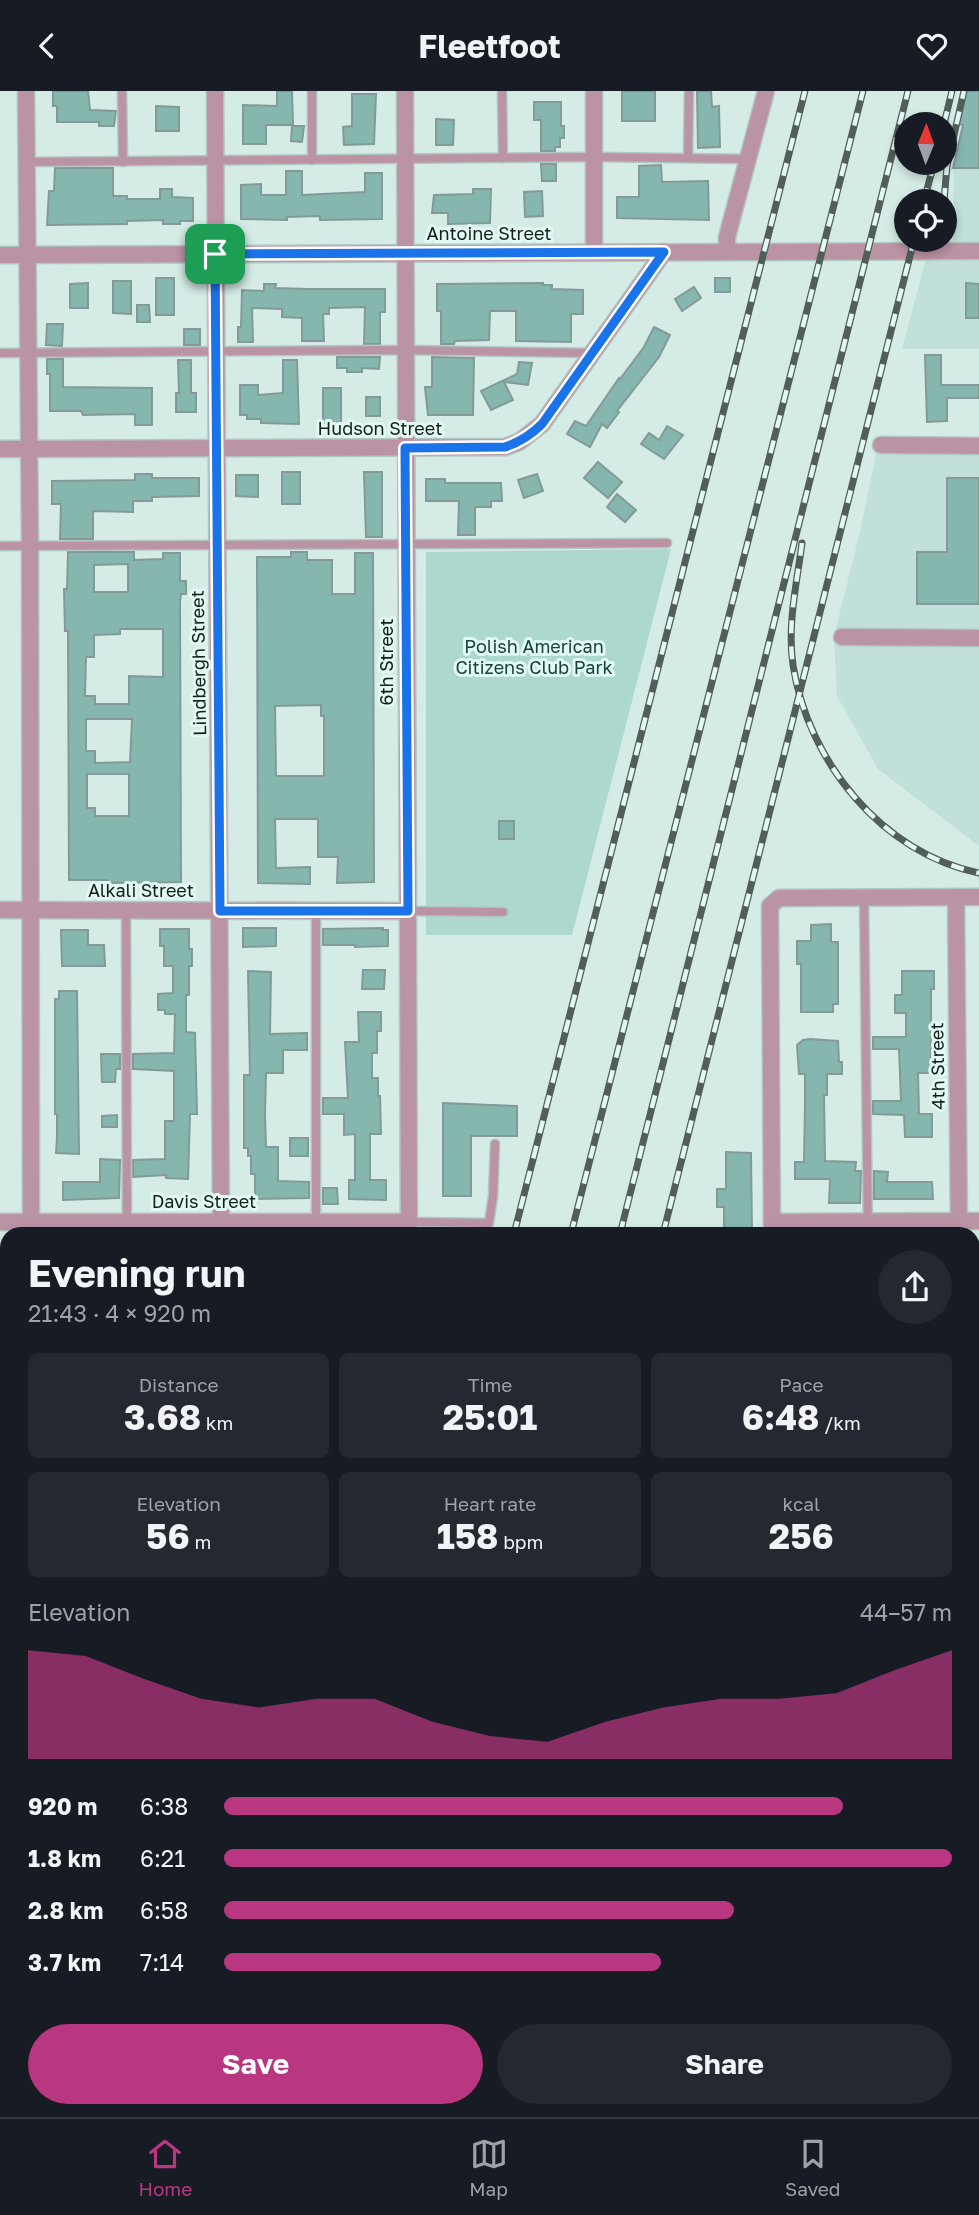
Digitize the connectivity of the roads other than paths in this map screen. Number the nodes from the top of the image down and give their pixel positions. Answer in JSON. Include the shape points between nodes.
{"nodes":[{"id":1,"x":26,"y":91,"type":"edge"},
{"id":2,"x":122,"y":91,"type":"edge"},
{"id":3,"x":215,"y":91,"type":"edge"},
{"id":4,"x":312,"y":91,"type":"edge"},
{"id":5,"x":404,"y":91,"type":"edge"},
{"id":6,"x":502,"y":91,"type":"edge"},
{"id":7,"x":594,"y":91,"type":"edge"},
{"id":8,"x":688,"y":91,"type":"edge"},
{"id":9,"x":765,"y":91,"type":"edge"},
{"id":10,"x":594,"y":157,"type":"junction"},
{"id":11,"x":404,"y":158,"type":"junction"},
{"id":12,"x":503,"y":158,"type":"junction"},
{"id":13,"x":688,"y":158,"type":"junction"},
{"id":14,"x":748,"y":159,"type":"junction"},
{"id":15,"x":312,"y":160,"type":"junction"},
{"id":16,"x":26,"y":162,"type":"junction"},
{"id":17,"x":122,"y":162,"type":"junction"},
{"id":18,"x":215,"y":162,"type":"junction"},
{"id":19,"x":727,"y":251,"type":"junction"},
{"id":20,"x":979,"y":251,"type":"edge"},
{"id":21,"x":594,"y":252,"type":"junction"},
{"id":22,"x":664,"y":252,"type":"junction"},
{"id":23,"x":406,"y":253,"type":"junction"},
{"id":24,"x":215,"y":254,"type":"junction"},
{"id":25,"x":0,"y":255,"type":"edge"},
{"id":26,"x":28,"y":255,"type":"junction"},
{"id":27,"x":405,"y":350,"type":"junction"},
{"id":28,"x":216,"y":351,"type":"junction"},
{"id":29,"x":0,"y":353,"type":"edge"},
{"id":30,"x":27,"y":353,"type":"junction"},
{"id":31,"x":593,"y":353,"type":"junction"},
{"id":32,"x":881,"y":445,"type":"dead end"},
{"id":33,"x":979,"y":446,"type":"edge"},
{"id":34,"x":405,"y":448,"type":"junction"},
{"id":35,"x":0,"y":449,"type":"edge"},
{"id":36,"x":28,"y":449,"type":"junction"},
{"id":37,"x":218,"y":449,"type":"junction"},
{"id":38,"x":667,"y":543,"type":"dead end"},
{"id":39,"x":30,"y":545,"type":"junction"},
{"id":40,"x":217,"y":545,"type":"junction"},
{"id":41,"x":0,"y":546,"type":"edge"},
{"id":42,"x":405,"y":546,"type":"junction"},
{"id":43,"x":842,"y":637,"type":"dead end"},
{"id":44,"x":979,"y":638,"type":"edge"},
{"id":45,"x":864,"y":897,"type":"junction"},
{"id":46,"x":956,"y":897,"type":"junction"},
{"id":47,"x":979,"y":897,"type":"edge"},
{"id":48,"x":0,"y":910,"type":"edge"},
{"id":49,"x":31,"y":910,"type":"junction"},
{"id":50,"x":126,"y":911,"type":"junction"},
{"id":51,"x":220,"y":911,"type":"junction"},
{"id":52,"x":316,"y":911,"type":"junction"},
{"id":53,"x":408,"y":911,"type":"junction"},
{"id":54,"x":503,"y":912,"type":"dead end"},
{"id":55,"x":495,"y":1144,"type":"dead end"},
{"id":56,"x":979,"y":1221,"type":"edge"},
{"id":57,"x":0,"y":1222,"type":"edge"},
{"id":58,"x":26,"y":1227,"type":"edge"},
{"id":59,"x":31,"y":1227,"type":"edge"},
{"id":60,"x":127,"y":1227,"type":"edge"},
{"id":61,"x":221,"y":1227,"type":"edge"},
{"id":62,"x":316,"y":1227,"type":"edge"},
{"id":63,"x":409,"y":1227,"type":"edge"},
{"id":64,"x":425,"y":1227,"type":"edge"},
{"id":65,"x":772,"y":1227,"type":"edge"},
{"id":66,"x":868,"y":1227,"type":"edge"},
{"id":67,"x":959,"y":1227,"type":"edge"},
{"id":68,"x":962,"y":1227,"type":"edge"}],
"edges":[{"from":1,"to":16,"type":"street"},
{"from":2,"to":17,"type":"lane"},
{"from":3,"to":18,"type":"street","name":"Lindbergh Street"},
{"from":4,"to":15,"type":"lane"},
{"from":5,"to":11,"type":"street","name":"6th Street"},
{"from":6,"to":12,"type":"lane"},
{"from":7,"to":10,"type":"street"},
{"from":8,"to":13,"type":"lane"},
{"from":9,"to":14,"type":"street"},
{"from":10,"to":12,"type":"lane"},
{"from":10,"to":13,"type":"lane"},
{"from":10,"to":21,"type":"street"},
{"from":11,"to":12,"type":"lane"},
{"from":11,"to":15,"type":"lane"},
{"from":11,"to":23,"type":"street","name":"6th Street"},
{"from":13,"to":14,"type":"lane"},
{"from":14,"to":19,"type":"street"},
{"from":15,"to":18,"type":"lane"},
{"from":16,"to":17,"type":"lane"},
{"from":16,"to":26,"type":"street"},
{"from":17,"to":18,"type":"lane"},
{"from":18,"to":24,"type":"street","name":"Lindbergh Street"},
{"from":19,"to":20,"type":"street","name":"Antoine Street"},
{"from":19,"to":22,"type":"street","name":"Antoine Street"},
{"from":21,"to":22,"type":"street","name":"Antoine Street"},
{"from":21,"to":23,"type":"street","name":"Antoine Street"},
{"from":22,"to":31,"type":"street","name":"Hudson Street"},
{"from":23,"to":24,"type":"street","name":"Antoine Street"},
{"from":23,"to":27,"type":"street","name":"6th Street"},
{"from":24,"to":26,"type":"street","name":"Antoine Street"},
{"from":24,"to":28,"type":"street","name":"Lindbergh Street"},
{"from":25,"to":26,"type":"street","name":"Antoine Street"},
{"from":26,"to":30,"type":"street"},
{"from":27,"to":28,"type":"lane"},
{"from":27,"to":31,"type":"lane"},
{"from":27,"to":34,"type":"street","name":"6th Street"},
{"from":28,"to":30,"type":"lane"},
{"from":28,"to":37,"type":"street","name":"Lindbergh Street"},
{"from":29,"to":30,"type":"lane"},
{"from":30,"to":36,"type":"street"},
{"from":31,"to":34,"type":"street","name":"Hudson Street","via":[[542,424],[519,442],[505,447]]},
{"from":32,"to":33,"type":"street"},
{"from":34,"to":37,"type":"street","name":"Hudson Street"},
{"from":34,"to":42,"type":"street","name":"6th Street"},
{"from":35,"to":36,"type":"street","name":"Hudson Street"},
{"from":36,"to":37,"type":"street","name":"Hudson Street"},
{"from":36,"to":39,"type":"street"},
{"from":37,"to":40,"type":"street","name":"Lindbergh Street"},
{"from":38,"to":42,"type":"lane"},
{"from":39,"to":40,"type":"lane"},
{"from":39,"to":41,"type":"lane"},
{"from":39,"to":49,"type":"street"},
{"from":40,"to":42,"type":"lane"},
{"from":40,"to":51,"type":"street","name":"Lindbergh Street"},
{"from":42,"to":53,"type":"street","name":"6th Street"},
{"from":43,"to":44,"type":"street"},
{"from":45,"to":46,"type":"street"},
{"from":45,"to":65,"type":"street","via":[[779,898],[770,906]]},
{"from":45,"to":66,"type":"lane"},
{"from":46,"to":47,"type":"street"},
{"from":46,"to":67,"type":"street","name":"4th Street"},
{"from":48,"to":49,"type":"street","name":"Alkali Street"},
{"from":49,"to":50,"type":"street","name":"Alkali Street"},
{"from":49,"to":59,"type":"street"},
{"from":50,"to":51,"type":"street","name":"Alkali Street"},
{"from":50,"to":60,"type":"lane"},
{"from":51,"to":52,"type":"street","name":"Alkali Street"},
{"from":51,"to":61,"type":"street","name":"Lindbergh Street"},
{"from":52,"to":53,"type":"street","name":"Alkali Street"},
{"from":52,"to":62,"type":"lane"},
{"from":53,"to":54,"type":"lane"},
{"from":53,"to":63,"type":"street","name":"6th Street"},
{"from":55,"to":64,"type":"lane","via":[[489,1223]]},
{"from":56,"to":68,"type":"street"},
{"from":57,"to":58,"type":"street","name":"Davis Street"}]}
